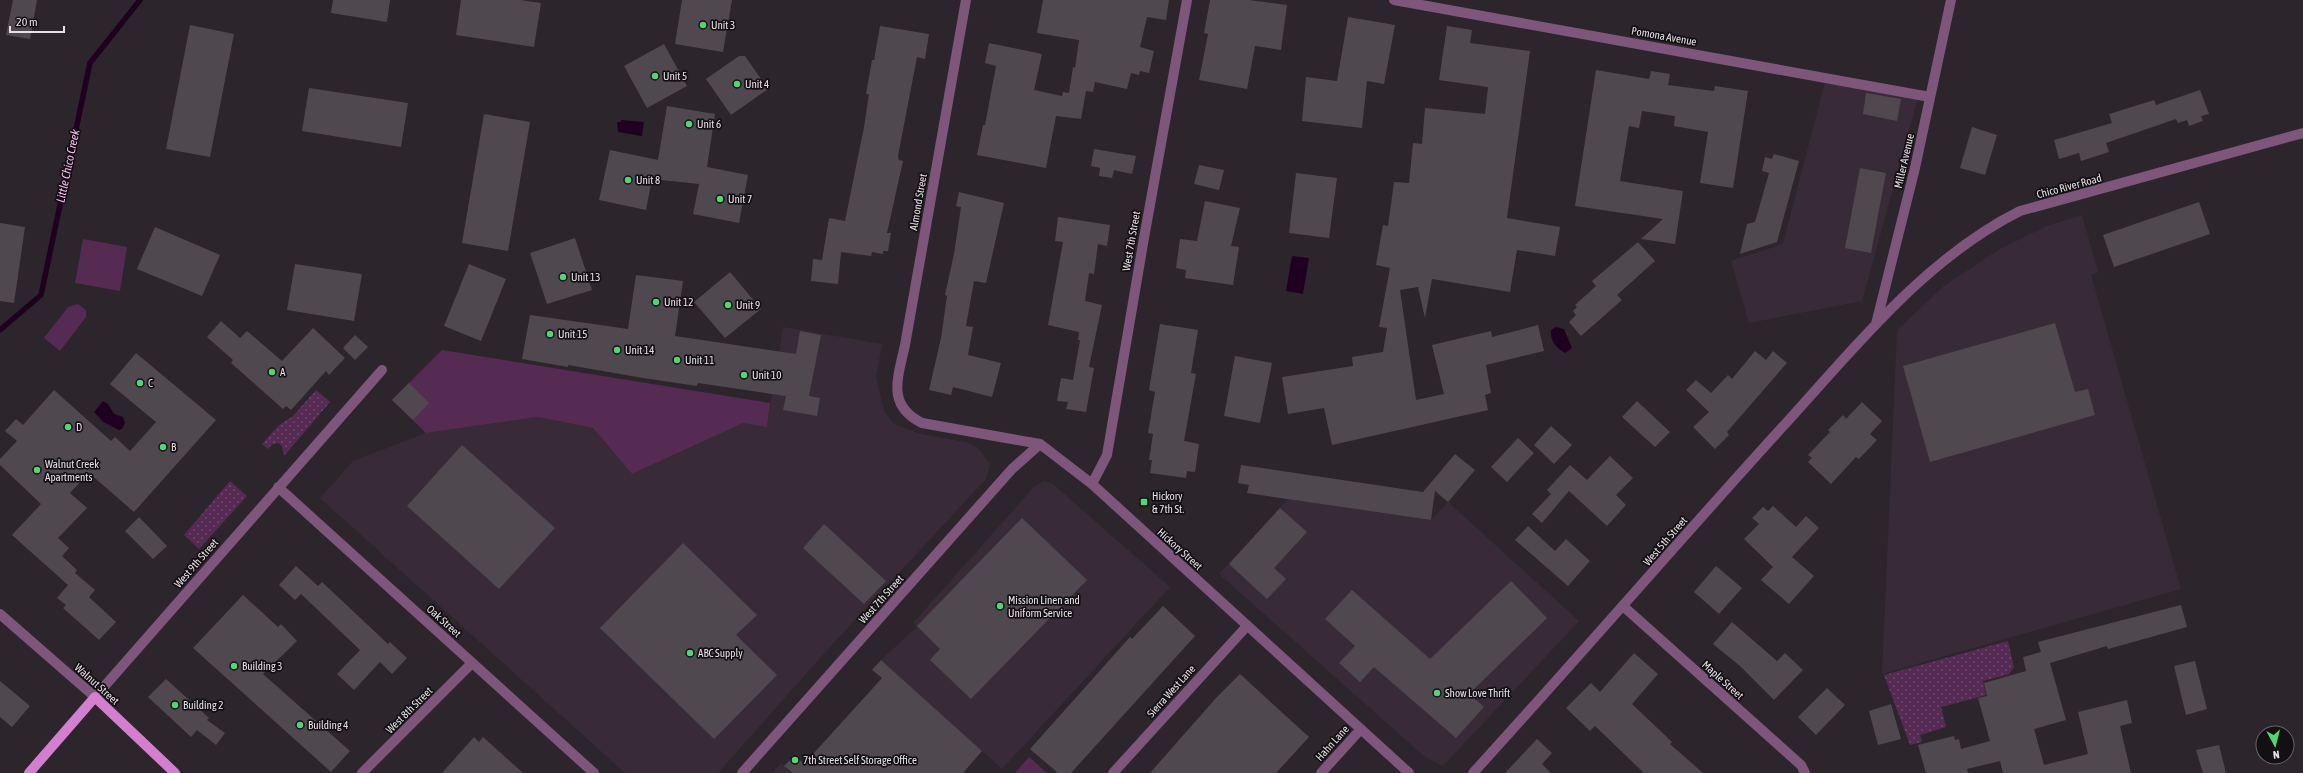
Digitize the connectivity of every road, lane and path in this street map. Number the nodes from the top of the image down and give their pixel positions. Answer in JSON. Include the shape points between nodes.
{"nodes":[{"id":1,"x":966,"y":0,"type":"edge"},
{"id":2,"x":1187,"y":0,"type":"edge"},
{"id":3,"x":1394,"y":0,"type":"edge"},
{"id":4,"x":1951,"y":0,"type":"edge"},
{"id":5,"x":1930,"y":97,"type":"junction"},
{"id":6,"x":2303,"y":133,"type":"edge"},
{"id":7,"x":1876,"y":326,"type":"junction"},
{"id":8,"x":382,"y":370,"type":"dead end"},
{"id":9,"x":901,"y":408,"type":"joint"},
{"id":10,"x":1040,"y":444,"type":"junction"},
{"id":11,"x":1092,"y":484,"type":"junction"},
{"id":12,"x":278,"y":487,"type":"junction"},
{"id":13,"x":1623,"y":606,"type":"junction"},
{"id":14,"x":0,"y":614,"type":"edge"},
{"id":15,"x":1247,"y":626,"type":"junction"},
{"id":16,"x":472,"y":663,"type":"junction"},
{"id":17,"x":95,"y":697,"type":"junction"},
{"id":18,"x":1361,"y":729,"type":"junction"},
{"id":19,"x":29,"y":773,"type":"edge"},
{"id":20,"x":175,"y":773,"type":"edge"},
{"id":21,"x":362,"y":773,"type":"edge"},
{"id":22,"x":594,"y":773,"type":"edge"},
{"id":23,"x":742,"y":773,"type":"edge"},
{"id":24,"x":1113,"y":773,"type":"edge"},
{"id":25,"x":1321,"y":773,"type":"edge"},
{"id":26,"x":1409,"y":773,"type":"edge"},
{"id":27,"x":1473,"y":773,"type":"edge"},
{"id":28,"x":1804,"y":773,"type":"edge"}],
"edges":[{"from":1,"to":9,"type":"street","name":"Almond Street","via":[[897,379],[897,394]]},
{"from":2,"to":11,"type":"street","name":"West 7th Street","via":[[1108,455]]},
{"from":3,"to":5,"type":"street","name":"Pomona Avenue"},
{"from":4,"to":5,"type":"street","name":"Miller Avenue"},
{"from":5,"to":7,"type":"street","name":"Miller Avenue"},
{"from":6,"to":7,"type":"street","name":"Chico River Road","via":[[2020,211],[1989,226],[1923,279]]},
{"from":7,"to":13,"type":"street","name":"West 5th Street","via":[[1757,454]]},
{"from":8,"to":12,"type":"street","name":"West 9th Street"},
{"from":9,"to":10,"type":"street","name":"Hickory Street","via":[[922,423]]},
{"from":10,"to":11,"type":"street","name":"Hickory Street"},
{"from":10,"to":23,"type":"street","name":"West 7th Street","via":[[1012,469]]},
{"from":11,"to":15,"type":"street","name":"Hickory Street"},
{"from":12,"to":16,"type":"street","name":"Oak Street"},
{"from":12,"to":17,"type":"street","name":"West 9th Street"},
{"from":13,"to":27,"type":"street","name":"West 5th Street"},
{"from":13,"to":28,"type":"street","name":"Maple Street","via":[[1800,765]]},
{"from":14,"to":17,"type":"street","name":"Walnut Street"},
{"from":15,"to":18,"type":"street","name":"Hickory Street"},
{"from":15,"to":24,"type":"street","name":"Sierra West Lane"},
{"from":16,"to":21,"type":"street","name":"West 8th Street"},
{"from":16,"to":22,"type":"street","name":"Oak Street"},
{"from":17,"to":19,"type":"main road","name":"West 9th Street"},
{"from":17,"to":20,"type":"main road","name":"Walnut Street"},
{"from":18,"to":25,"type":"street","name":"Hahn Lane"},
{"from":18,"to":26,"type":"street","name":"Hickory Street"}]}
